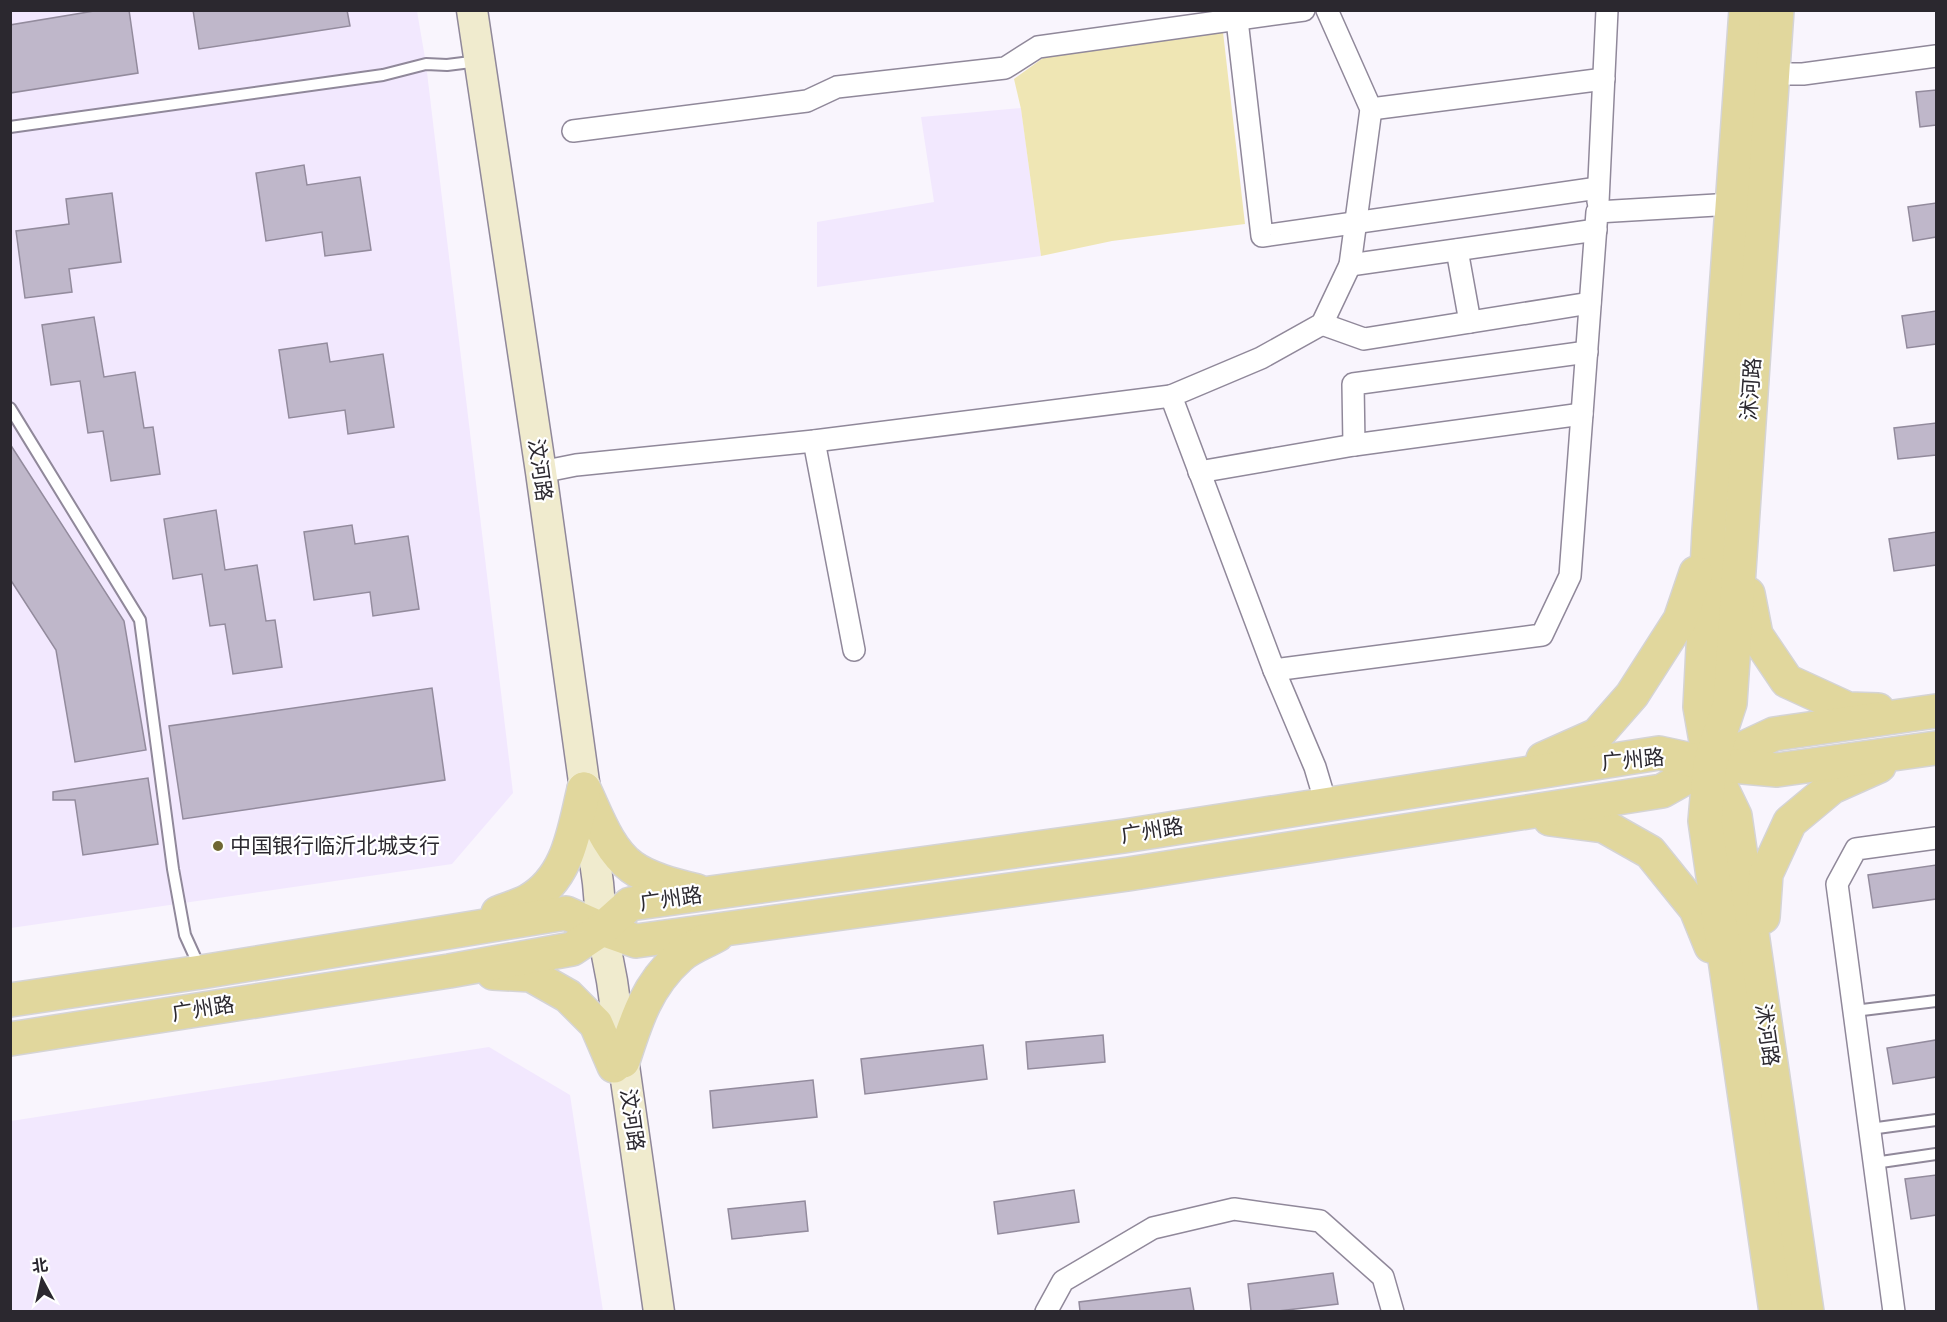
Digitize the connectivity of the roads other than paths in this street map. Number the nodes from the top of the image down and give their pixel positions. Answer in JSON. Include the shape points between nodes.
{"nodes":[{"id":1,"x":472,"y":10,"type":"edge"},
{"id":2,"x":1304,"y":10,"type":"edge"},
{"id":3,"x":1327,"y":10,"type":"edge"},
{"id":4,"x":1607,"y":10,"type":"edge"},
{"id":5,"x":1746,"y":10,"type":"edge"},
{"id":6,"x":1777,"y":10,"type":"edge"},
{"id":7,"x":1237,"y":20,"type":"junction"},
{"id":8,"x":1936,"y":56,"type":"edge"},
{"id":9,"x":480,"y":61,"type":"junction"},
{"id":10,"x":1773,"y":74,"type":"junction"},
{"id":11,"x":1604,"y":79,"type":"junction"},
{"id":12,"x":1371,"y":109,"type":"junction"},
{"id":13,"x":10,"y":127,"type":"edge"},
{"id":14,"x":573,"y":131,"type":"dead end"},
{"id":15,"x":1598,"y":188,"type":"junction"},
{"id":16,"x":1733,"y":204,"type":"junction"},
{"id":17,"x":1597,"y":221,"type":"junction"},
{"id":18,"x":1356,"y":223,"type":"junction"},
{"id":19,"x":1457,"y":250,"type":"junction"},
{"id":20,"x":1350,"y":266,"type":"junction"},
{"id":21,"x":1590,"y":303,"type":"junction"},
{"id":22,"x":1470,"y":322,"type":"junction"},
{"id":23,"x":1322,"y":324,"type":"junction"},
{"id":24,"x":1587,"y":352,"type":"junction"},
{"id":25,"x":1171,"y":396,"type":"junction"},
{"id":26,"x":10,"y":408,"type":"edge"},
{"id":27,"x":1582,"y":414,"type":"junction"},
{"id":28,"x":814,"y":441,"type":"junction"},
{"id":29,"x":1354,"y":445,"type":"junction"},
{"id":30,"x":540,"y":472,"type":"junction"},
{"id":31,"x":1199,"y":472,"type":"junction"},
{"id":32,"x":1709,"y":531,"type":"junction"},
{"id":33,"x":1739,"y":546,"type":"junction"},
{"id":34,"x":854,"y":650,"type":"dead end"},
{"id":35,"x":1274,"y":670,"type":"junction"},
{"id":36,"x":1929,"y":712,"type":"edge"},
{"id":37,"x":1925,"y":750,"type":"edge"},
{"id":38,"x":1710,"y":764,"type":"junction"},
{"id":39,"x":1500,"y":777,"type":"junction"},
{"id":40,"x":584,"y":789,"type":"junction"},
{"id":41,"x":1326,"y":804,"type":"junction"},
{"id":42,"x":1512,"y":814,"type":"junction"},
{"id":43,"x":1936,"y":838,"type":"edge"},
{"id":44,"x":708,"y":893,"type":"junction"},
{"id":45,"x":602,"y":929,"type":"junction"},
{"id":46,"x":729,"y":929,"type":"junction"},
{"id":47,"x":449,"y":932,"type":"junction"},
{"id":48,"x":449,"y":971,"type":"junction"},
{"id":49,"x":201,"y":972,"type":"junction"},
{"id":50,"x":1759,"y":981,"type":"junction"},
{"id":51,"x":1730,"y":994,"type":"junction"},
{"id":52,"x":10,"y":1000,"type":"edge"},
{"id":53,"x":1936,"y":1001,"type":"edge"},
{"id":54,"x":1854,"y":1011,"type":"junction"},
{"id":55,"x":10,"y":1039,"type":"edge"},
{"id":56,"x":618,"y":1063,"type":"junction"},
{"id":57,"x":1936,"y":1120,"type":"edge"},
{"id":58,"x":1870,"y":1129,"type":"junction"},
{"id":59,"x":1936,"y":1154,"type":"edge"},
{"id":60,"x":1874,"y":1163,"type":"junction"},
{"id":61,"x":649,"y":1311,"type":"edge"},
{"id":62,"x":659,"y":1311,"type":"edge"},
{"id":63,"x":1046,"y":1311,"type":"edge"},
{"id":64,"x":1393,"y":1311,"type":"edge"},
{"id":65,"x":1776,"y":1311,"type":"edge"},
{"id":66,"x":1807,"y":1311,"type":"edge"},
{"id":67,"x":1894,"y":1311,"type":"edge"}],
"edges":[{"from":1,"to":9,"type":"street","name":"汶河路"},
{"from":2,"to":7,"type":"street"},
{"from":3,"to":12,"type":"street"},
{"from":4,"to":11,"type":"street"},
{"from":5,"to":16,"type":"main road","name":"沭河路"},
{"from":6,"to":10,"type":"main road","name":"沭河路"},
{"from":7,"to":14,"type":"street","via":[[1038,47],[1005,68],[837,87],[807,101]]},
{"from":7,"to":18,"type":"street","via":[[1262,236]]},
{"from":8,"to":10,"type":"street","via":[[1803,74]]},
{"from":9,"to":13,"type":"lane","via":[[426,64],[383,75]]},
{"from":9,"to":30,"type":"street","name":"汶河路"},
{"from":10,"to":33,"type":"main road","name":"沭河路"},
{"from":11,"to":12,"type":"street"},
{"from":11,"to":15,"type":"street"},
{"from":12,"to":18,"type":"street"},
{"from":15,"to":17,"type":"street"},
{"from":15,"to":18,"type":"street"},
{"from":16,"to":17,"type":"street"},
{"from":16,"to":32,"type":"main road","name":"沭河路"},
{"from":17,"to":19,"type":"street"},
{"from":17,"to":21,"type":"street"},
{"from":18,"to":20,"type":"street"},
{"from":19,"to":20,"type":"street"},
{"from":19,"to":22,"type":"street"},
{"from":20,"to":23,"type":"street"},
{"from":21,"to":22,"type":"street"},
{"from":21,"to":24,"type":"street"},
{"from":22,"to":23,"type":"street","via":[[1364,339]]},
{"from":23,"to":25,"type":"street","via":[[1261,358]]},
{"from":24,"to":27,"type":"street"},
{"from":24,"to":29,"type":"street","via":[[1353,384]]},
{"from":25,"to":28,"type":"street"},
{"from":25,"to":31,"type":"street"},
{"from":26,"to":49,"type":"lane","via":[[140,620],[183,924]]},
{"from":27,"to":29,"type":"street"},
{"from":27,"to":35,"type":"street","via":[[1570,576],[1542,635]]},
{"from":28,"to":30,"type":"street"},
{"from":28,"to":34,"type":"street"},
{"from":29,"to":31,"type":"street"},
{"from":30,"to":40,"type":"street","name":"汶河路"},
{"from":31,"to":35,"type":"street"},
{"from":32,"to":38,"type":"main road","name":"沭河路","via":[[1700,707]]},
{"from":32,"to":39,"type":"main road","via":[[1680,620],[1632,695],[1597,735]]},
{"from":33,"to":36,"type":"main road","via":[[1756,635],[1787,681],[1848,709]]},
{"from":33,"to":38,"type":"main road","name":"沭河路","via":[[1730,703]]},
{"from":35,"to":41,"type":"street"},
{"from":36,"to":38,"type":"main road","name":"广州路","via":[[1774,734]]},
{"from":37,"to":38,"type":"main road","name":"广州路","via":[[1777,770]]},
{"from":37,"to":50,"type":"main road","via":[[1833,787],[1790,822],[1766,874]]},
{"from":38,"to":39,"type":"main road","name":"广州路","via":[[1659,753]]},
{"from":38,"to":42,"type":"main road","name":"广州路","via":[[1662,791]]},
{"from":38,"to":50,"type":"main road","name":"沭河路","via":[[1735,816]]},
{"from":38,"to":51,"type":"main road","name":"沭河路","via":[[1704,821]]},
{"from":39,"to":41,"type":"main road","name":"广州路"},
{"from":40,"to":44,"type":"main road","via":[[608,841],[632,867],[663,882]]},
{"from":40,"to":45,"type":"street","name":"汶河路"},
{"from":40,"to":47,"type":"main road","via":[[569,850],[553,882],[528,901]]},
{"from":41,"to":44,"type":"main road","name":"广州路"},
{"from":42,"to":46,"type":"main road","name":"广州路","via":[[1128,874]]},
{"from":42,"to":51,"type":"main road","via":[[1604,826],[1650,852],[1696,909]]},
{"from":43,"to":54,"type":"street","via":[[1856,849],[1837,884]]},
{"from":44,"to":45,"type":"main road","name":"广州路","via":[[630,904]]},
{"from":45,"to":46,"type":"main road","name":"广州路","via":[[636,941]]},
{"from":45,"to":47,"type":"main road","name":"广州路","via":[[566,913]]},
{"from":45,"to":48,"type":"main road","name":"广州路","via":[[572,949]]},
{"from":45,"to":56,"type":"street","name":"汶河路"},
{"from":46,"to":56,"type":"main road","via":[[681,955],[654,985]]},
{"from":47,"to":49,"type":"main road","name":"广州路"},
{"from":48,"to":55,"type":"main road","name":"广州路"},
{"from":48,"to":56,"type":"main road","via":[[531,975],[568,996],[596,1024]]},
{"from":49,"to":52,"type":"main road","name":"广州路"},
{"from":50,"to":66,"type":"main road","name":"沭河路"},
{"from":51,"to":65,"type":"main road","name":"沭河路"},
{"from":53,"to":54,"type":"lane"},
{"from":54,"to":58,"type":"street"},
{"from":56,"to":61,"type":"street","name":"汶河路"},
{"from":56,"to":62,"type":"street","name":"汶河路"},
{"from":57,"to":58,"type":"lane"},
{"from":58,"to":60,"type":"street"},
{"from":59,"to":60,"type":"lane"},
{"from":60,"to":67,"type":"street"},
{"from":63,"to":64,"type":"street","via":[[1063,1281],[1153,1228],[1234,1209],[1320,1221],[1383,1277]]}]}
